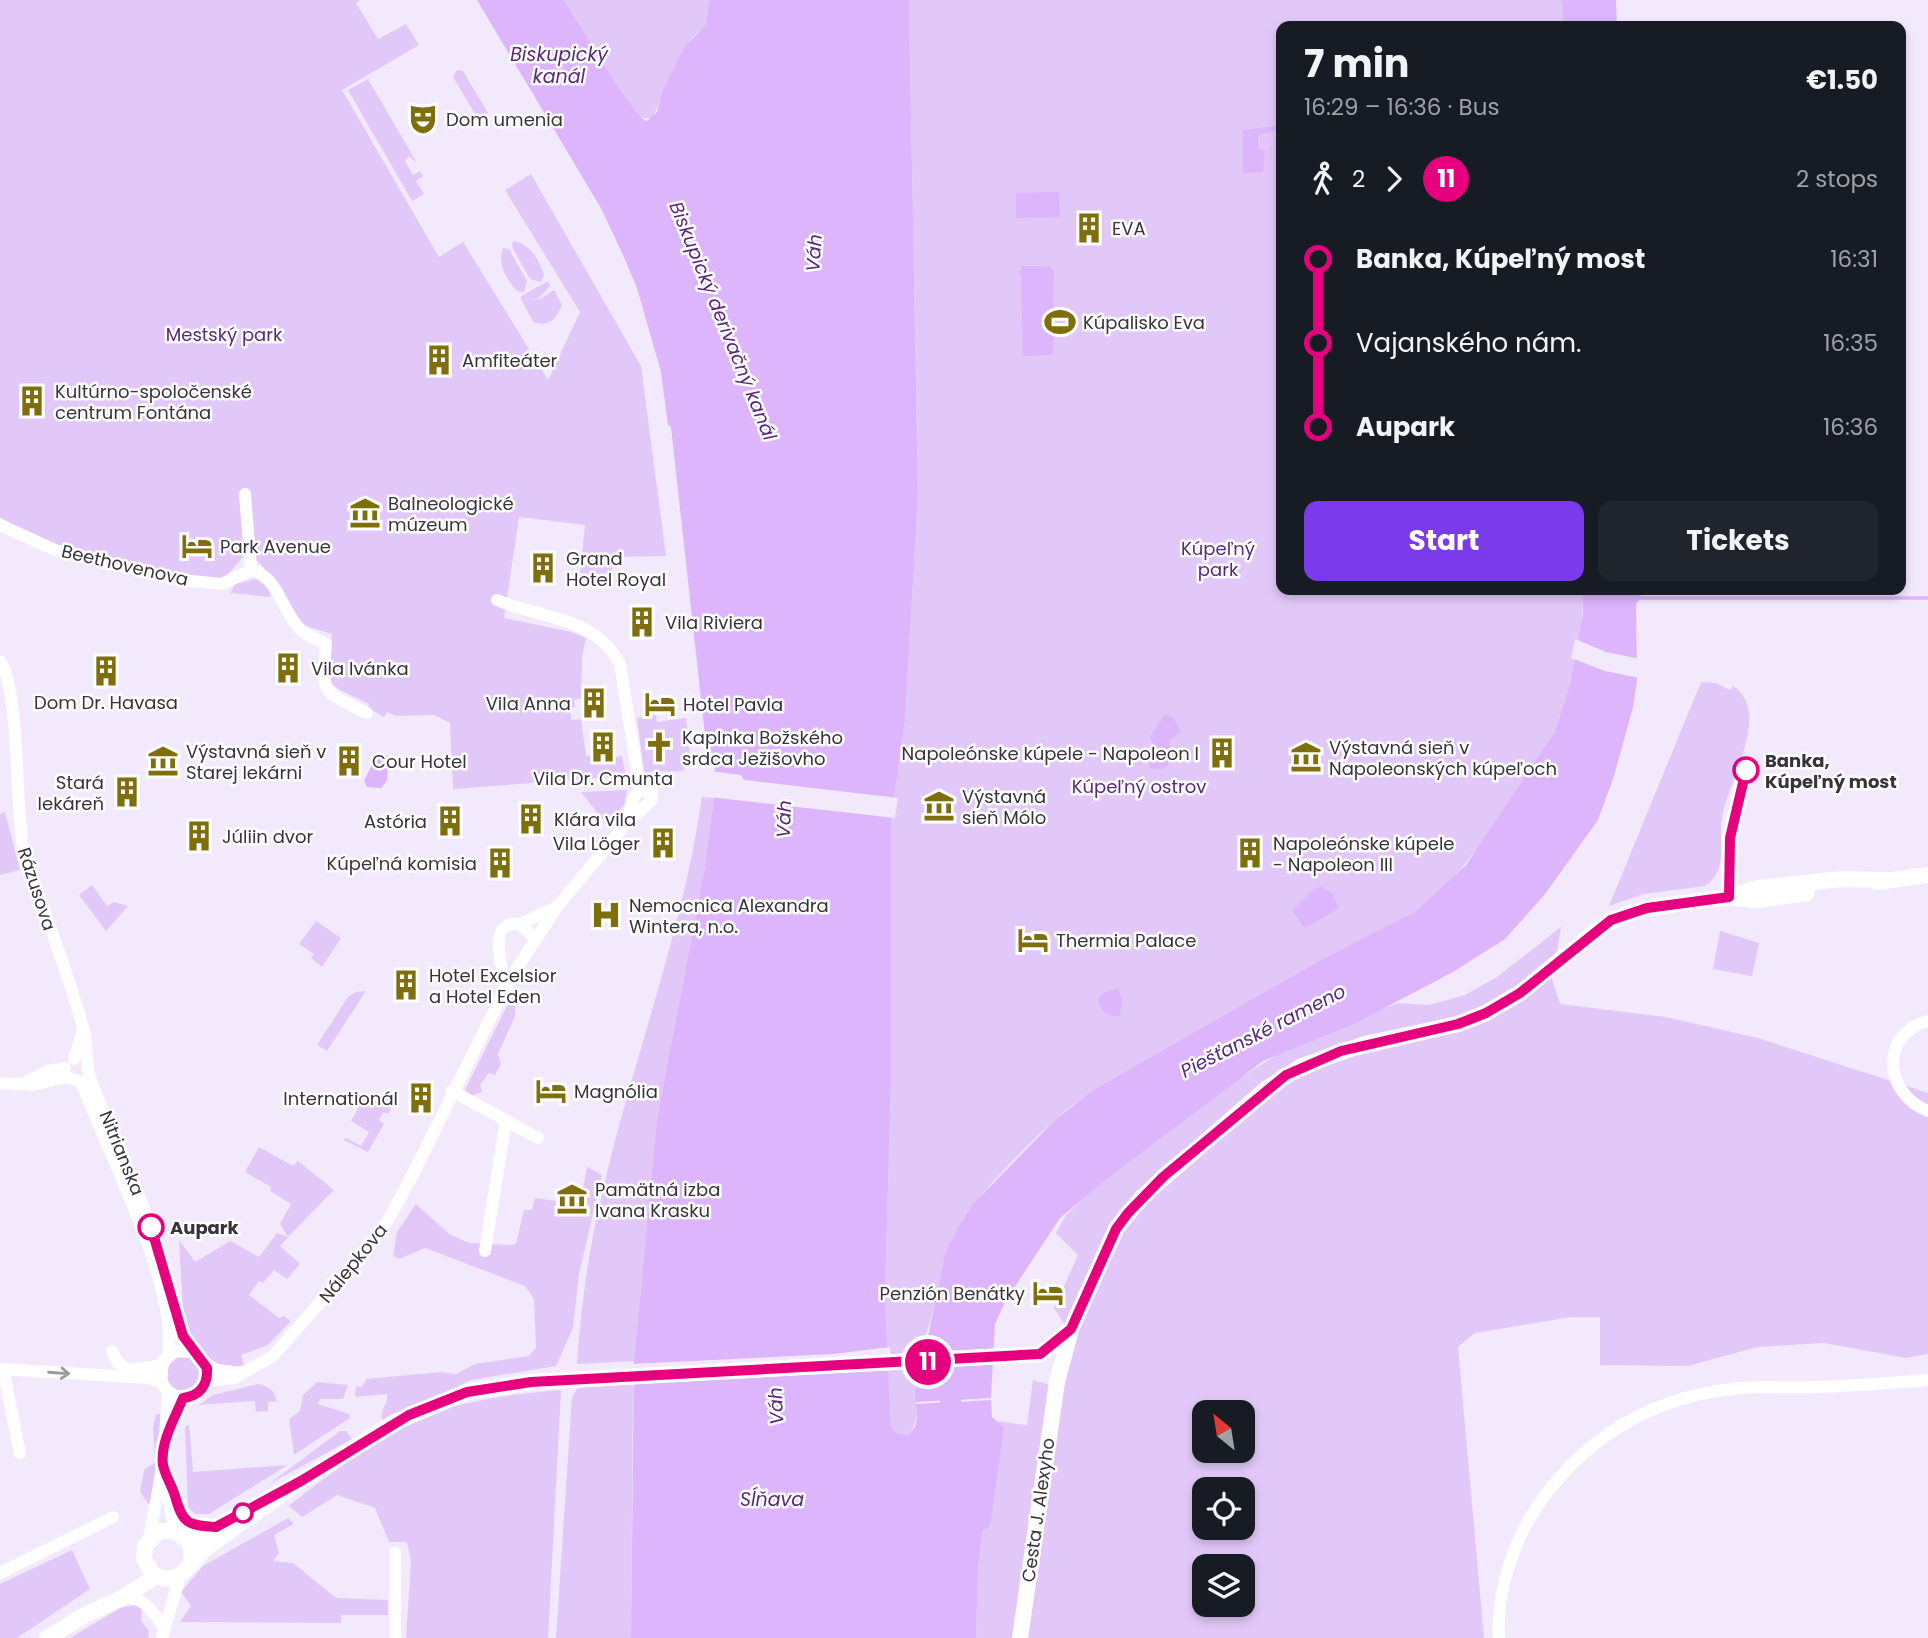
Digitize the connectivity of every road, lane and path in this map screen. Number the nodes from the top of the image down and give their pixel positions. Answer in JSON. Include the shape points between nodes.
{"nodes":[{"id":1,"x":245,"y":494,"type":"dead end"},
{"id":2,"x":0,"y":525,"type":"edge"},
{"id":3,"x":251,"y":570,"type":"junction"},
{"id":4,"x":497,"y":600,"type":"dead end"},
{"id":5,"x":0,"y":661,"type":"edge"},
{"id":6,"x":6,"y":706,"type":"edge"},
{"id":7,"x":367,"y":713,"type":"dead end"},
{"id":8,"x":1928,"y":875,"type":"edge"},
{"id":9,"x":557,"y":906,"type":"junction"},
{"id":10,"x":520,"y":924,"type":"junction"},
{"id":11,"x":536,"y":938,"type":"junction"},
{"id":12,"x":508,"y":981,"type":"junction"},
{"id":13,"x":1928,"y":1021,"type":"edge"},
{"id":14,"x":77,"y":1070,"type":"junction"},
{"id":15,"x":0,"y":1083,"type":"edge"},
{"id":16,"x":452,"y":1091,"type":"junction"},
{"id":17,"x":1928,"y":1111,"type":"edge"},
{"id":18,"x":506,"y":1120,"type":"junction"},
{"id":19,"x":538,"y":1138,"type":"dead end"},
{"id":20,"x":485,"y":1251,"type":"dead end"},
{"id":21,"x":1071,"y":1329,"type":"junction"},
{"id":22,"x":194,"y":1352,"type":"junction"},
{"id":23,"x":1040,"y":1354,"type":"junction"},
{"id":24,"x":165,"y":1360,"type":"junction"},
{"id":25,"x":206,"y":1364,"type":"junction"},
{"id":26,"x":1,"y":1369,"type":"edge"},
{"id":27,"x":244,"y":1374,"type":"junction"},
{"id":28,"x":122,"y":1378,"type":"junction"},
{"id":29,"x":1928,"y":1380,"type":"edge"},
{"id":30,"x":206,"y":1381,"type":"junction"},
{"id":31,"x":1056,"y":1382,"type":"junction"},
{"id":32,"x":165,"y":1387,"type":"junction"},
{"id":33,"x":183,"y":1398,"type":"junction"},
{"id":34,"x":167,"y":1432,"type":"junction"},
{"id":35,"x":20,"y":1453,"type":"dead end"},
{"id":36,"x":163,"y":1465,"type":"junction"},
{"id":37,"x":301,"y":1481,"type":"junction"},
{"id":38,"x":113,"y":1517,"type":"dead end"},
{"id":39,"x":216,"y":1527,"type":"junction"},
{"id":40,"x":180,"y":1533,"type":"junction"},
{"id":41,"x":149,"y":1539,"type":"junction"},
{"id":42,"x":395,"y":1553,"type":"dead end"},
{"id":43,"x":144,"y":1559,"type":"junction"},
{"id":44,"x":192,"y":1561,"type":"junction"},
{"id":45,"x":1,"y":1570,"type":"edge"},
{"id":46,"x":180,"y":1576,"type":"junction"},
{"id":47,"x":158,"y":1577,"type":"junction"},
{"id":48,"x":122,"y":1598,"type":"junction"},
{"id":49,"x":83,"y":1616,"type":"junction"},
{"id":50,"x":163,"y":1632,"type":"edge"},
{"id":51,"x":47,"y":1638,"type":"edge"},
{"id":52,"x":395,"y":1638,"type":"edge"},
{"id":53,"x":1020,"y":1638,"type":"edge"},
{"id":54,"x":1499,"y":1638,"type":"edge"}],
"edges":[{"from":1,"to":3,"type":"street"},
{"from":2,"to":3,"type":"street","name":"Beethovenova","via":[[55,550],[181,580],[222,584]]},
{"from":3,"to":7,"type":"street","via":[[267,577],[286,614],[302,632],[326,644],[326,690]]},
{"from":4,"to":9,"type":"street","name":"Nálepkova","via":[[594,632],[611,647],[620,664],[640,789],[626,824]]},
{"from":5,"to":6,"type":"street","name":"Rázusova","via":[[8,671]]},
{"from":6,"to":14,"type":"street","name":"Rázusova","via":[[23,854],[88,1048]]},
{"from":8,"to":21,"type":"main road","name":"Cesta J. Alexyho","via":[[1758,888],[1729,897],[1647,908],[1611,920],[1520,993],[1486,1013],[1458,1024],[1341,1051],[1286,1075],[1163,1177],[1128,1213],[1116,1229]]},
{"from":9,"to":10,"type":"street"},
{"from":9,"to":11,"type":"street","name":"Nálepkova"},
{"from":10,"to":11,"type":"street"},
{"from":10,"to":12,"type":"street","via":[[505,926],[498,936]]},
{"from":11,"to":12,"type":"street","name":"Nálepkova"},
{"from":12,"to":16,"type":"street","name":"Nálepkova"},
{"from":13,"to":17,"type":"street","via":[[1909,1030],[1895,1048],[1892,1064],[1898,1087],[1909,1102]]},
{"from":14,"to":15,"type":"street","via":[[48,1071],[25,1082]]},
{"from":14,"to":22,"type":"street","name":"Nitrianska","via":[[155,1239],[183,1336]]},
{"from":14,"to":24,"type":"street","name":"Nitrianska","via":[[152,1260],[170,1330]]},
{"from":16,"to":18,"type":"street"},
{"from":16,"to":27,"type":"street","name":"Nálepkova","via":[[410,1180],[369,1247],[273,1356]]},
{"from":18,"to":19,"type":"street"},
{"from":18,"to":20,"type":"street"},
{"from":21,"to":23,"type":"main road"},
{"from":21,"to":31,"type":"main road","name":"Cesta J. Alexyho"},
{"from":22,"to":24,"type":"street","via":[[182,1350]]},
{"from":22,"to":25,"type":"street","name":"Nitrianska"},
{"from":23,"to":31,"type":"main road"},
{"from":23,"to":37,"type":"main road","via":[[494,1387],[437,1402],[393,1423]]},
{"from":24,"to":28,"type":"street","via":[[149,1369],[129,1370],[118,1363],[112,1351]]},
{"from":24,"to":32,"type":"street","name":"Nitrianska"},
{"from":25,"to":27,"type":"street"},
{"from":25,"to":30,"type":"street"},
{"from":26,"to":28,"type":"street","one_way":true},
{"from":26,"to":35,"type":"street"},
{"from":27,"to":30,"type":"street","name":"Nálepkova"},
{"from":28,"to":32,"type":"street","via":[[149,1378]]},
{"from":29,"to":54,"type":"street","via":[[1741,1388],[1693,1395],[1608,1432],[1566,1467],[1527,1520],[1505,1578]]},
{"from":30,"to":33,"type":"street","name":"Nitrianska","via":[[197,1393]]},
{"from":31,"to":53,"type":"main road","name":"Cesta J. Alexyho"},
{"from":32,"to":33,"type":"street"},
{"from":32,"to":34,"type":"street","name":"Nitrianska"},
{"from":33,"to":34,"type":"street","name":"Nitrianska"},
{"from":34,"to":36,"type":"street","name":"Nitrianska"},
{"from":36,"to":39,"type":"street","via":[[184,1520]]},
{"from":36,"to":40,"type":"street","name":"Nitrianska","via":[[168,1509]]},
{"from":36,"to":41,"type":"street","name":"Nitrianska"},
{"from":37,"to":39,"type":"main road"},
{"from":37,"to":44,"type":"main road"},
{"from":38,"to":45,"type":"street"},
{"from":39,"to":40,"type":"main road","via":[[197,1536]]},
{"from":40,"to":41,"type":"main road","via":[[159,1531]]},
{"from":40,"to":44,"type":"main road","via":[[192,1547]]},
{"from":41,"to":43,"type":"main road"},
{"from":42,"to":52,"type":"street"},
{"from":43,"to":47,"type":"main road"},
{"from":43,"to":49,"type":"main road","via":[[130,1579]]},
{"from":44,"to":46,"type":"main road"},
{"from":46,"to":47,"type":"main road"},
{"from":46,"to":50,"type":"street"},
{"from":47,"to":48,"type":"main road"},
{"from":47,"to":50,"type":"street","via":[[164,1595]]},
{"from":48,"to":49,"type":"main road"},
{"from":48,"to":50,"type":"street","via":[[142,1601]]},
{"from":49,"to":51,"type":"main road"}]}
